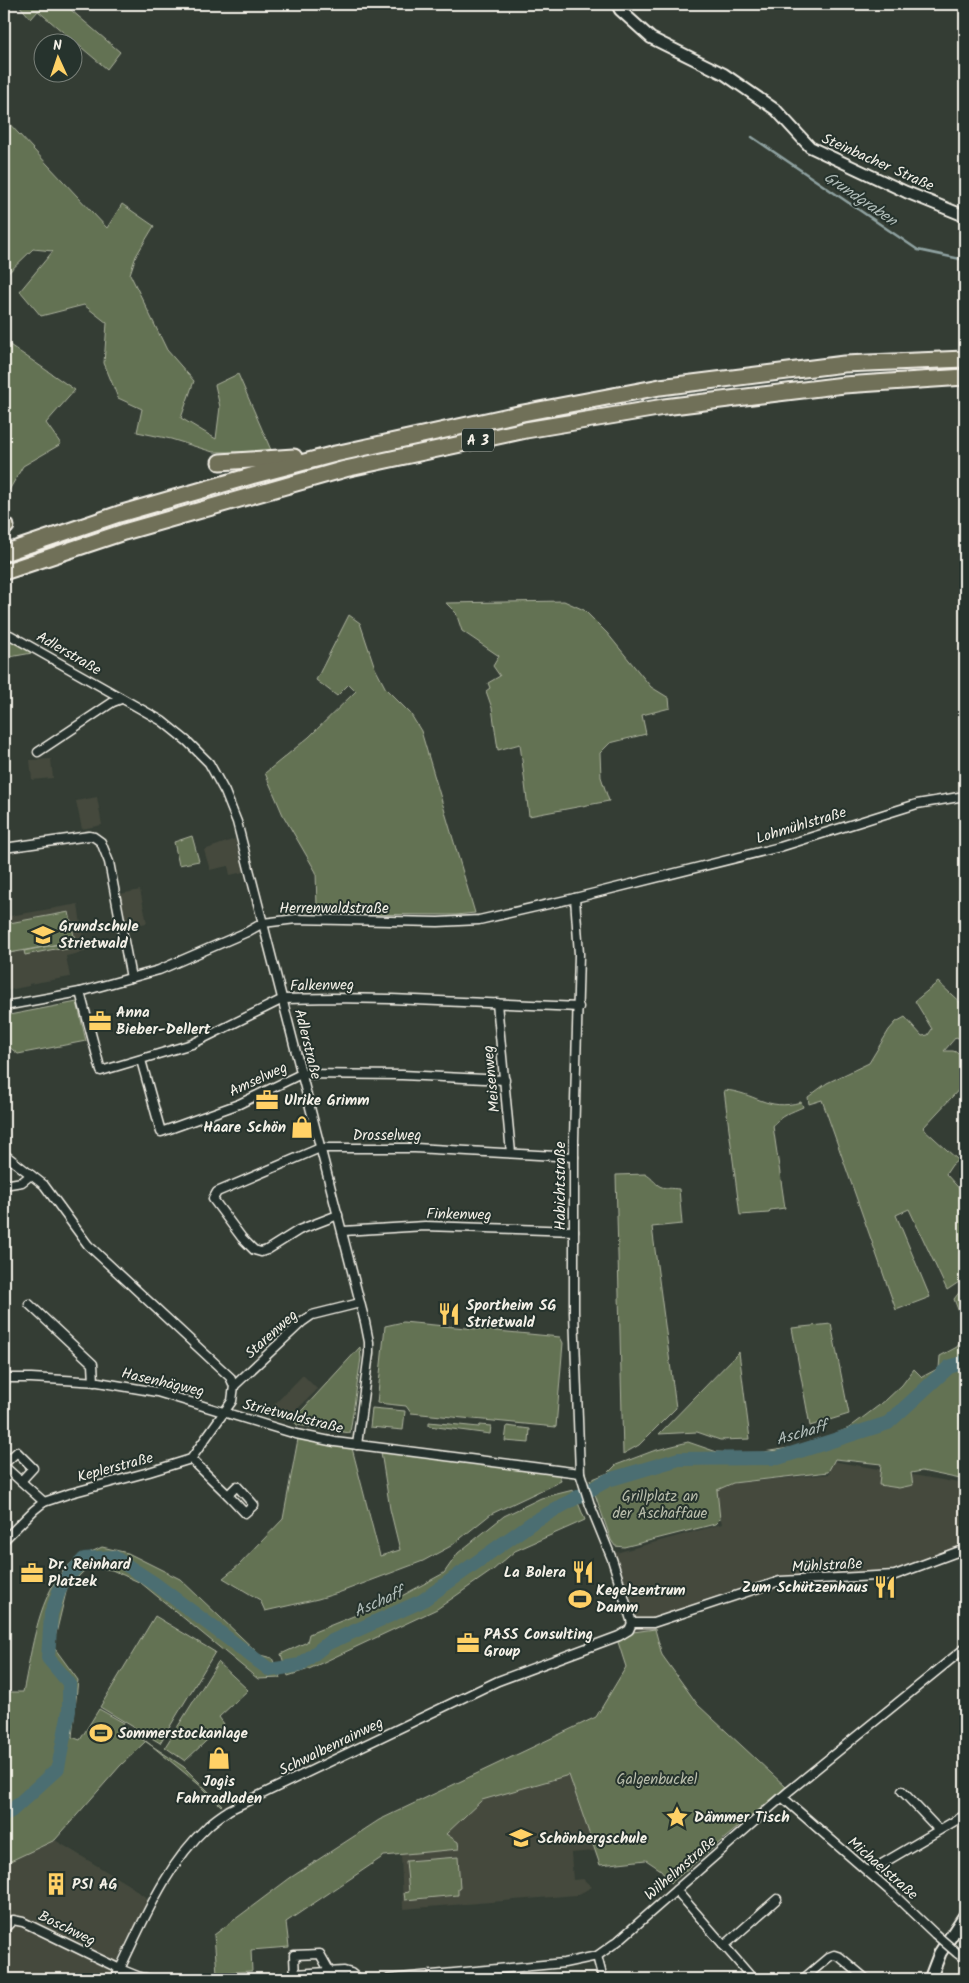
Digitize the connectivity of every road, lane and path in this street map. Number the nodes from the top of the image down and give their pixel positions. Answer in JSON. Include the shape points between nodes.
{"nodes":[{"id":1,"x":617,"y":4,"type":"edge"},
{"id":2,"x":965,"y":216,"type":"edge"},
{"id":3,"x":965,"y":359,"type":"edge"},
{"id":4,"x":965,"y":377,"type":"edge"},
{"id":5,"x":335,"y":454,"type":"junction"},
{"id":6,"x":220,"y":462,"type":"dead end"},
{"id":7,"x":4,"y":553,"type":"edge"},
{"id":8,"x":4,"y":572,"type":"edge"},
{"id":9,"x":4,"y":639,"type":"edge"},
{"id":10,"x":121,"y":699,"type":"junction"},
{"id":11,"x":38,"y":752,"type":"dead end"},
{"id":12,"x":965,"y":796,"type":"edge"},
{"id":13,"x":4,"y":848,"type":"edge"},
{"id":14,"x":645,"y":880,"type":"joint"},
{"id":15,"x":574,"y":898,"type":"junction"},
{"id":16,"x":263,"y":923,"type":"junction"},
{"id":17,"x":131,"y":978,"type":"junction"},
{"id":18,"x":80,"y":992,"type":"junction"},
{"id":19,"x":283,"y":999,"type":"junction"},
{"id":20,"x":497,"y":1003,"type":"junction"},
{"id":21,"x":4,"y":1006,"type":"edge"},
{"id":22,"x":579,"y":1007,"type":"junction"},
{"id":23,"x":141,"y":1060,"type":"junction"},
{"id":24,"x":301,"y":1074,"type":"junction"},
{"id":25,"x":504,"y":1080,"type":"junction"},
{"id":26,"x":320,"y":1148,"type":"junction"},
{"id":27,"x":511,"y":1153,"type":"junction"},
{"id":28,"x":4,"y":1154,"type":"edge"},
{"id":29,"x":574,"y":1157,"type":"junction"},
{"id":30,"x":31,"y":1175,"type":"junction"},
{"id":31,"x":4,"y":1185,"type":"edge"},
{"id":32,"x":338,"y":1216,"type":"junction"},
{"id":33,"x":343,"y":1231,"type":"junction"},
{"id":34,"x":574,"y":1231,"type":"junction"},
{"id":35,"x":360,"y":1303,"type":"junction"},
{"id":36,"x":29,"y":1304,"type":"dead end"},
{"id":37,"x":4,"y":1378,"type":"edge"},
{"id":38,"x":94,"y":1382,"type":"junction"},
{"id":39,"x":234,"y":1386,"type":"junction"},
{"id":40,"x":225,"y":1412,"type":"junction"},
{"id":41,"x":358,"y":1445,"type":"junction"},
{"id":42,"x":191,"y":1459,"type":"junction"},
{"id":43,"x":4,"y":1465,"type":"edge"},
{"id":44,"x":580,"y":1473,"type":"junction"},
{"id":45,"x":21,"y":1481,"type":"junction"},
{"id":46,"x":228,"y":1495,"type":"dead end"},
{"id":47,"x":44,"y":1502,"type":"junction"},
{"id":48,"x":4,"y":1540,"type":"edge"},
{"id":49,"x":965,"y":1549,"type":"edge"},
{"id":50,"x":632,"y":1623,"type":"junction"},
{"id":51,"x":965,"y":1648,"type":"edge"},
{"id":52,"x":902,"y":1791,"type":"dead end"},
{"id":53,"x":782,"y":1797,"type":"junction"},
{"id":54,"x":965,"y":1815,"type":"edge"},
{"id":55,"x":939,"y":1830,"type":"junction"},
{"id":56,"x":868,"y":1872,"type":"junction"},
{"id":57,"x":676,"y":1890,"type":"junction"},
{"id":58,"x":777,"y":1900,"type":"dead end"},
{"id":59,"x":965,"y":1914,"type":"edge"},
{"id":60,"x":4,"y":1929,"type":"edge"},
{"id":61,"x":724,"y":1946,"type":"junction"},
{"id":62,"x":597,"y":1956,"type":"junction"},
{"id":63,"x":965,"y":1959,"type":"edge"},
{"id":64,"x":120,"y":1970,"type":"junction"},
{"id":65,"x":330,"y":1972,"type":"junction"},
{"id":66,"x":295,"y":1977,"type":"edge"},
{"id":67,"x":115,"y":1979,"type":"edge"},
{"id":68,"x":150,"y":1979,"type":"edge"},
{"id":69,"x":358,"y":1979,"type":"edge"},
{"id":70,"x":389,"y":1979,"type":"edge"},
{"id":71,"x":603,"y":1979,"type":"edge"},
{"id":72,"x":753,"y":1979,"type":"edge"},
{"id":73,"x":803,"y":1979,"type":"edge"},
{"id":74,"x":866,"y":1979,"type":"edge"},
{"id":75,"x":930,"y":1979,"type":"edge"}],
"edges":[{"from":1,"to":2,"type":"street","name":"Steinbacher Straße","via":[[651,38],[724,74],[776,110],[810,147]]},
{"from":3,"to":5,"type":"highway","number":"A 3","via":[[844,364],[660,387]]},
{"from":4,"to":8,"type":"highway","number":"A 3","via":[[844,385],[664,407],[526,430],[345,469],[124,532]]},
{"from":5,"to":6,"type":"highway"},
{"from":5,"to":7,"type":"highway","number":"A 3","via":[[188,493]]},
{"from":9,"to":10,"type":"street","name":"Adlerstraße","via":[[10,635]]},
{"from":10,"to":11,"type":"street"},
{"from":10,"to":16,"type":"street","name":"Adlerstraße","via":[[162,721],[209,763],[237,822]]},
{"from":12,"to":14,"type":"street","name":"Lohmühlstraße","via":[[917,804],[780,847]]},
{"from":13,"to":17,"type":"street","via":[[81,837],[94,837],[101,842],[109,862]]},
{"from":14,"to":15,"type":"street","name":"Herrenwaldstraße"},
{"from":15,"to":16,"type":"street","name":"Herrenwaldstraße","via":[[478,920],[296,919]]},
{"from":15,"to":22,"type":"street","name":"Habichtstraße"},
{"from":16,"to":17,"type":"street","name":"Herrenwaldstraße","via":[[159,970]]},
{"from":16,"to":19,"type":"street","name":"Adlerstraße"},
{"from":17,"to":18,"type":"street","name":"Herrenwaldstraße"},
{"from":18,"to":21,"type":"street","name":"Herrenwaldstraße"},
{"from":18,"to":23,"type":"street","name":"Falkenweg","via":[[102,1071]]},
{"from":19,"to":20,"type":"street","name":"Falkenweg"},
{"from":19,"to":23,"type":"street","name":"Falkenweg","via":[[192,1044]]},
{"from":19,"to":24,"type":"street","name":"Adlerstraße"},
{"from":20,"to":22,"type":"street","name":"Falkenweg"},
{"from":20,"to":25,"type":"street","name":"Meisenweg"},
{"from":22,"to":29,"type":"street","name":"Habichtstraße"},
{"from":23,"to":24,"type":"street","name":"Amselweg","via":[[161,1132],[239,1104]]},
{"from":24,"to":25,"type":"street","name":"Amselweg","via":[[402,1074]]},
{"from":24,"to":26,"type":"street","name":"Adlerstraße"},
{"from":25,"to":27,"type":"street","name":"Meisenweg"},
{"from":26,"to":27,"type":"street","name":"Drosselweg"},
{"from":26,"to":32,"type":"street","name":"Adlerstraße"},
{"from":26,"to":32,"type":"street","name":"Drosselweg","via":[[217,1192],[213,1199],[242,1238],[254,1250],[261,1252],[299,1230]]},
{"from":27,"to":29,"type":"street","name":"Drosselweg"},
{"from":28,"to":30,"type":"street","name":"Strietwaldstraße"},
{"from":29,"to":34,"type":"street","name":"Habichtstraße"},
{"from":30,"to":31,"type":"street","via":[[22,1182]]},
{"from":30,"to":39,"type":"street","name":"Strietwaldstraße","via":[[50,1192],[88,1245],[230,1377]]},
{"from":32,"to":33,"type":"street","name":"Adlerstraße"},
{"from":33,"to":34,"type":"street","name":"Finkenweg","via":[[426,1226]]},
{"from":33,"to":35,"type":"street","name":"Adlerstraße"},
{"from":34,"to":44,"type":"street","name":"Habichtstraße"},
{"from":35,"to":39,"type":"street","name":"Starenweg","via":[[312,1315]]},
{"from":35,"to":41,"type":"street","name":"Adlerstraße","via":[[369,1353]]},
{"from":36,"to":38,"type":"street","via":[[93,1364]]},
{"from":37,"to":38,"type":"street","name":"Hasenhägweg"},
{"from":38,"to":40,"type":"street","name":"Hasenhägweg","via":[[157,1392]]},
{"from":39,"to":40,"type":"street","name":"Strietwaldstraße","via":[[232,1401]]},
{"from":40,"to":41,"type":"street","name":"Strietwaldstraße","via":[[296,1434]]},
{"from":40,"to":42,"type":"street"},
{"from":41,"to":44,"type":"street","name":"Strietwaldstraße"},
{"from":42,"to":46,"type":"street"},
{"from":42,"to":47,"type":"street","name":"Keplerstraße"},
{"from":43,"to":45,"type":"street"},
{"from":43,"to":45,"type":"street","via":[[17,1452],[33,1468]]},
{"from":44,"to":50,"type":"street"},
{"from":45,"to":47,"type":"street"},
{"from":47,"to":48,"type":"street","name":"Keplerstraße"},
{"from":49,"to":50,"type":"street","name":"Mühlstraße","via":[[895,1576],[780,1581],[653,1622]]},
{"from":50,"to":64,"type":"street","name":"Schwalbenrainweg","via":[[629,1630],[619,1636],[498,1681],[229,1810],[208,1826],[170,1873]]},
{"from":51,"to":53,"type":"street","name":"Wilhelmstraße"},
{"from":52,"to":55,"type":"street"},
{"from":53,"to":56,"type":"street","name":"Michaelstraße"},
{"from":53,"to":57,"type":"street","name":"Wilhelmstraße"},
{"from":54,"to":55,"type":"street"},
{"from":55,"to":56,"type":"street"},
{"from":56,"to":63,"type":"street","name":"Michaelstraße","bridge":true},
{"from":57,"to":61,"type":"street"},
{"from":57,"to":62,"type":"street","name":"Wilhelmstraße"},
{"from":58,"to":61,"type":"street"},
{"from":59,"to":75,"type":"main road","via":[[940,1952]]},
{"from":60,"to":64,"type":"street","name":"Boschweg","via":[[13,1920],[23,1922]]},
{"from":61,"to":72,"type":"street"},
{"from":62,"to":70,"type":"street","name":"Wilhelmstraße","via":[[564,1963]]},
{"from":62,"to":71,"type":"street"},
{"from":64,"to":67,"type":"street","name":"Schwalbenrainweg"},
{"from":64,"to":68,"type":"street"},
{"from":65,"to":66,"type":"street"},
{"from":65,"to":66,"type":"street","via":[[320,1954],[294,1955]]},
{"from":65,"to":69,"type":"street","via":[[344,1971]]},
{"from":73,"to":74,"type":"street","via":[[834,1955]]}]}
